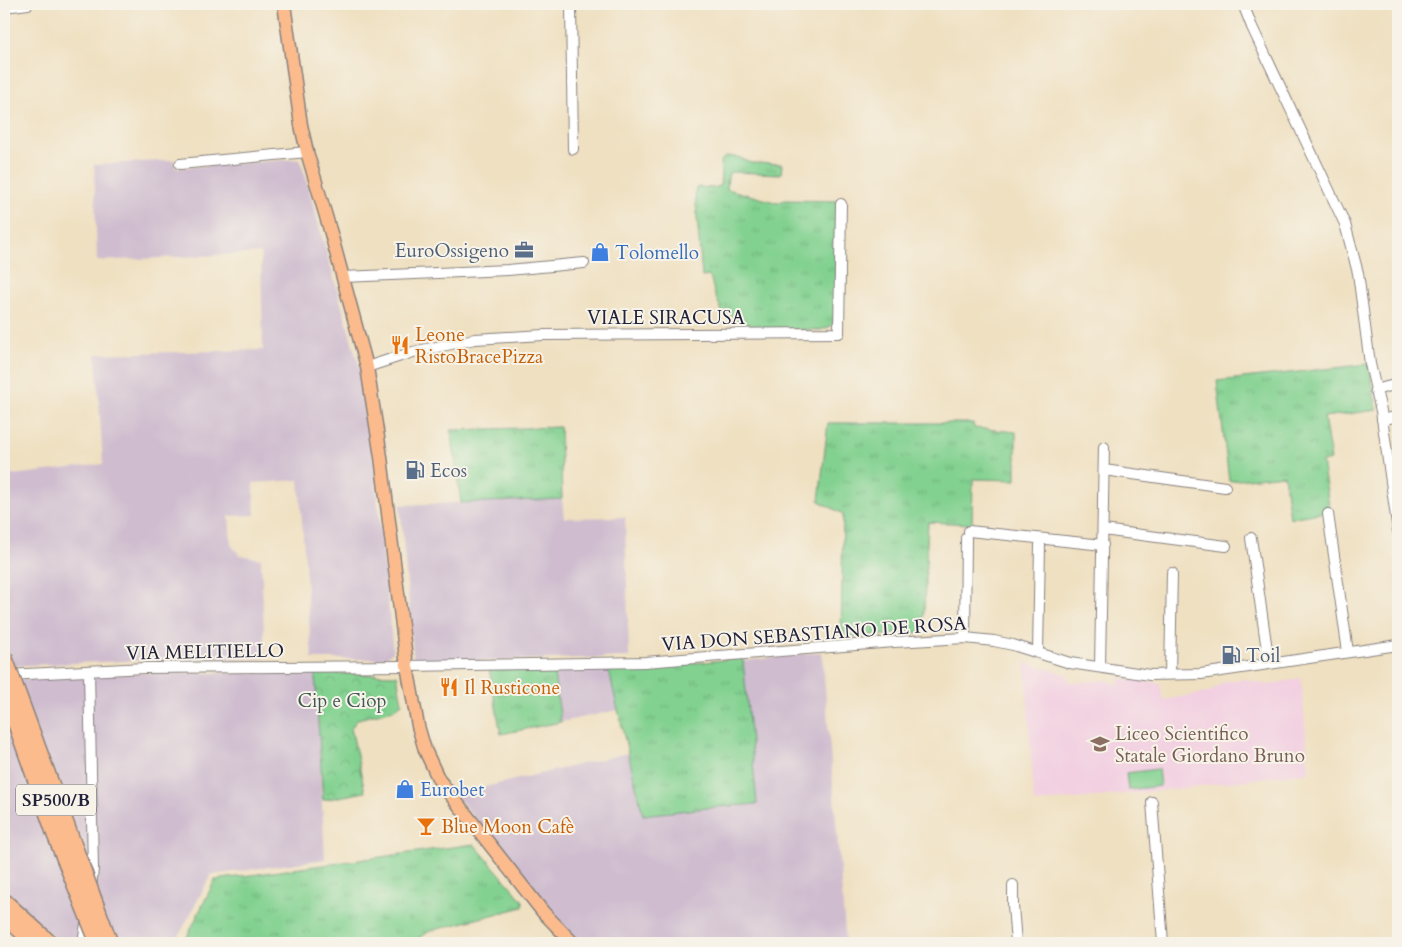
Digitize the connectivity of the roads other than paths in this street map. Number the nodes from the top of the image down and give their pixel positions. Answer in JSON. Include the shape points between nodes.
{"nodes":[{"id":1,"x":28,"y":4,"type":"edge"},
{"id":2,"x":284,"y":4,"type":"edge"},
{"id":3,"x":570,"y":4,"type":"edge"},
{"id":4,"x":1243,"y":4,"type":"edge"},
{"id":5,"x":4,"y":7,"type":"edge"},
{"id":6,"x":573,"y":149,"type":"dead end"},
{"id":7,"x":307,"y":152,"type":"junction"},
{"id":8,"x":180,"y":164,"type":"dead end"},
{"id":9,"x":841,"y":204,"type":"dead end"},
{"id":10,"x":584,"y":263,"type":"dead end"},
{"id":11,"x":343,"y":278,"type":"junction"},
{"id":12,"x":367,"y":367,"type":"junction"},
{"id":13,"x":1398,"y":384,"type":"edge"},
{"id":14,"x":1375,"y":390,"type":"junction"},
{"id":15,"x":1398,"y":416,"type":"edge"},
{"id":16,"x":1382,"y":420,"type":"junction"},
{"id":17,"x":1104,"y":447,"type":"dead end"},
{"id":18,"x":1104,"y":470,"type":"junction"},
{"id":19,"x":1225,"y":487,"type":"dead end"},
{"id":20,"x":1396,"y":492,"type":"edge"},
{"id":21,"x":1328,"y":514,"type":"dead end"},
{"id":22,"x":1103,"y":530,"type":"junction"},
{"id":23,"x":1398,"y":531,"type":"edge"},
{"id":24,"x":1251,"y":538,"type":"dead end"},
{"id":25,"x":1040,"y":545,"type":"dead end"},
{"id":26,"x":1103,"y":545,"type":"junction"},
{"id":27,"x":1226,"y":546,"type":"dead end"},
{"id":28,"x":1172,"y":573,"type":"dead end"},
{"id":29,"x":966,"y":638,"type":"junction"},
{"id":30,"x":1398,"y":645,"type":"edge"},
{"id":31,"x":1038,"y":652,"type":"junction"},
{"id":32,"x":1348,"y":652,"type":"junction"},
{"id":33,"x":4,"y":656,"type":"edge"},
{"id":34,"x":1269,"y":664,"type":"junction"},
{"id":35,"x":407,"y":666,"type":"junction"},
{"id":36,"x":1100,"y":667,"type":"junction"},
{"id":37,"x":88,"y":671,"type":"junction"},
{"id":38,"x":4,"y":675,"type":"edge"},
{"id":39,"x":1170,"y":675,"type":"junction"},
{"id":40,"x":4,"y":690,"type":"edge"},
{"id":41,"x":1152,"y":802,"type":"dead end"},
{"id":42,"x":1013,"y":885,"type":"dead end"},
{"id":43,"x":4,"y":901,"type":"edge"},
{"id":44,"x":4,"y":916,"type":"edge"},
{"id":45,"x":35,"y":943,"type":"edge"},
{"id":46,"x":50,"y":943,"type":"edge"},
{"id":47,"x":84,"y":943,"type":"edge"},
{"id":48,"x":98,"y":943,"type":"edge"},
{"id":49,"x":110,"y":943,"type":"edge"},
{"id":50,"x":573,"y":943,"type":"edge"},
{"id":51,"x":1016,"y":943,"type":"edge"},
{"id":52,"x":1163,"y":943,"type":"edge"}],
"edges":[{"from":1,"to":5,"type":"street"},
{"from":2,"to":7,"type":"main road"},
{"from":3,"to":6,"type":"street"},
{"from":4,"to":14,"type":"street","via":[[1345,224],[1358,273]]},
{"from":7,"to":8,"type":"street"},
{"from":7,"to":11,"type":"main road"},
{"from":9,"to":12,"type":"street","name":"VIALE SIRACUSA","via":[[839,334],[475,339],[413,352]]},
{"from":10,"to":11,"type":"street"},
{"from":11,"to":12,"type":"main road"},
{"from":12,"to":35,"type":"main road"},
{"from":13,"to":14,"type":"street"},
{"from":14,"to":16,"type":"street"},
{"from":15,"to":16,"type":"street"},
{"from":16,"to":20,"type":"street"},
{"from":17,"to":18,"type":"street"},
{"from":18,"to":19,"type":"street"},
{"from":18,"to":22,"type":"street"},
{"from":20,"to":23,"type":"street"},
{"from":21,"to":32,"type":"street"},
{"from":22,"to":26,"type":"street"},
{"from":22,"to":27,"type":"street"},
{"from":24,"to":34,"type":"street"},
{"from":25,"to":31,"type":"street"},
{"from":26,"to":29,"type":"street","via":[[968,535]]},
{"from":26,"to":36,"type":"street"},
{"from":28,"to":39,"type":"street"},
{"from":29,"to":31,"type":"street","name":"VIA DON SEBASTIANO DE ROSA","via":[[994,640]]},
{"from":29,"to":35,"type":"street","name":"VIA DON SEBASTIANO DE ROSA","via":[[645,662]]},
{"from":30,"to":32,"type":"street","name":"VIA DON SEBASTIANO DE ROSA"},
{"from":31,"to":36,"type":"street","name":"VIA DON SEBASTIANO DE ROSA","via":[[1062,661]]},
{"from":32,"to":34,"type":"street","name":"VIA DON SEBASTIANO DE ROSA"},
{"from":33,"to":49,"type":"highway","number":"SP500/B","bridge":true},
{"from":34,"to":39,"type":"street","name":"VIA DON SEBASTIANO DE ROSA"},
{"from":35,"to":37,"type":"street","name":"VIA MELITIELLO"},
{"from":35,"to":50,"type":"main road","via":[[418,726],[439,780],[543,912]]},
{"from":36,"to":39,"type":"street","name":"VIA DON SEBASTIANO DE ROSA"},
{"from":37,"to":38,"type":"street","name":"VIA MELITIELLO"},
{"from":37,"to":47,"type":"street","via":[[93,869]]},
{"from":40,"to":48,"type":"highway","number":"SP500/B","bridge":true,"via":[[55,835]]},
{"from":41,"to":52,"type":"street"},
{"from":42,"to":51,"type":"street"},
{"from":43,"to":46,"type":"highway"},
{"from":44,"to":45,"type":"highway"}]}
